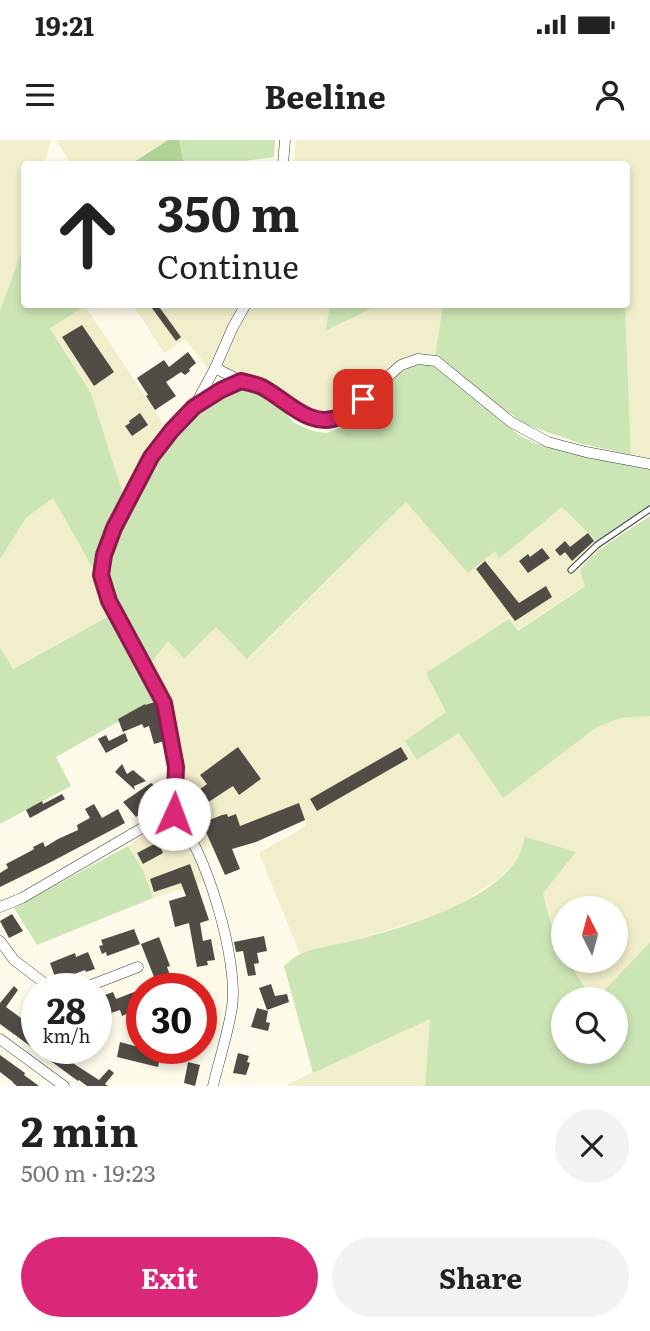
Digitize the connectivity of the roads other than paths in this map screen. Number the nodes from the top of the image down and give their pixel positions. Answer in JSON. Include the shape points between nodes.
{"nodes":[{"id":1,"x":285,"y":140,"type":"edge"},
{"id":2,"x":283,"y":161,"type":"edge"},
{"id":3,"x":244,"y":308,"type":"edge"},
{"id":4,"x":215,"y":368,"type":"junction"},
{"id":5,"x":241,"y":381,"type":"junction"},
{"id":6,"x":194,"y":407,"type":"junction"},
{"id":7,"x":650,"y":464,"type":"edge"},
{"id":8,"x":650,"y":509,"type":"edge"},
{"id":9,"x":571,"y":570,"type":"dead end"},
{"id":10,"x":174,"y":814,"type":"junction"},
{"id":11,"x":0,"y":907,"type":"edge"},
{"id":12,"x":0,"y":941,"type":"edge"},
{"id":13,"x":138,"y":967,"type":"dead end"},
{"id":14,"x":31,"y":973,"type":"edge"},
{"id":15,"x":112,"y":977,"type":"edge"},
{"id":16,"x":0,"y":1039,"type":"edge"},
{"id":17,"x":64,"y":1086,"type":"edge"},
{"id":18,"x":212,"y":1086,"type":"edge"}],
"edges":[{"from":1,"to":2,"type":"street"},
{"from":3,"to":4,"type":"street"},
{"from":4,"to":5,"type":"street"},
{"from":4,"to":6,"type":"street"},
{"from":5,"to":6,"type":"street"},
{"from":5,"to":7,"type":"street","via":[[262,387],[316,420],[328,421],[343,415],[401,365],[418,359],[436,361],[511,422],[548,442]]},
{"from":6,"to":10,"type":"street","via":[[151,457],[114,528],[101,575],[109,601],[164,703],[176,767]]},
{"from":8,"to":9,"type":"lane","via":[[597,545]]},
{"from":10,"to":11,"type":"street"},
{"from":10,"to":18,"type":"street","via":[[186,829],[213,889],[231,968],[233,1006]]},
{"from":12,"to":14,"type":"street"},
{"from":13,"to":15,"type":"street"},
{"from":16,"to":17,"type":"street"}]}
